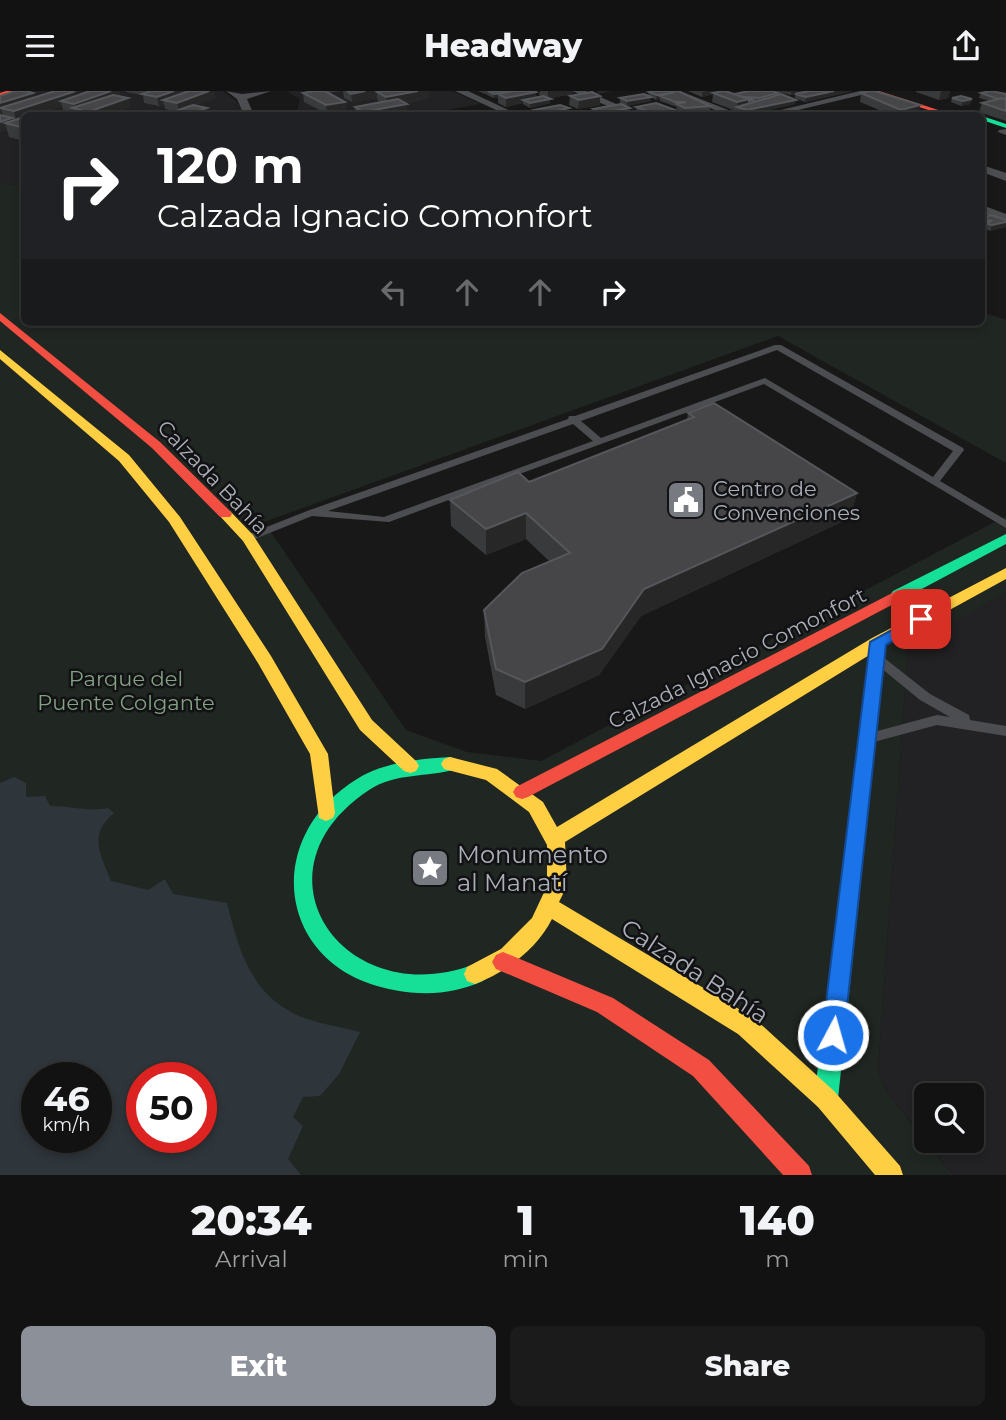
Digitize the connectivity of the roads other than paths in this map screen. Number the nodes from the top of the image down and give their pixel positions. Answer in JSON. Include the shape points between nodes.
{"nodes":[{"id":1,"x":13,"y":91,"type":"edge"},
{"id":2,"x":266,"y":91,"type":"edge"},
{"id":3,"x":460,"y":91,"type":"edge"},
{"id":4,"x":576,"y":91,"type":"edge"},
{"id":5,"x":671,"y":91,"type":"edge"},
{"id":6,"x":873,"y":91,"type":"edge"},
{"id":7,"x":897,"y":91,"type":"edge"},
{"id":8,"x":236,"y":94,"type":"edge"},
{"id":9,"x":0,"y":95,"type":"edge"},
{"id":10,"x":725,"y":97,"type":"edge"},
{"id":11,"x":700,"y":102,"type":"junction"},
{"id":12,"x":806,"y":106,"type":"junction"},
{"id":13,"x":247,"y":112,"type":"edge"},
{"id":14,"x":507,"y":112,"type":"edge"},
{"id":15,"x":629,"y":112,"type":"edge"},
{"id":16,"x":728,"y":112,"type":"edge"},
{"id":17,"x":779,"y":112,"type":"edge"},
{"id":18,"x":824,"y":112,"type":"dead end"},
{"id":19,"x":940,"y":112,"type":"edge"},
{"id":20,"x":964,"y":112,"type":"edge"},
{"id":21,"x":985,"y":120,"type":"edge"},
{"id":22,"x":985,"y":127,"type":"edge"},
{"id":23,"x":1005,"y":131,"type":"edge"},
{"id":24,"x":985,"y":169,"type":"edge"},
{"id":25,"x":1006,"y":177,"type":"edge"},
{"id":26,"x":985,"y":210,"type":"edge"},
{"id":27,"x":1006,"y":219,"type":"edge"},
{"id":28,"x":0,"y":316,"type":"edge"},
{"id":29,"x":0,"y":353,"type":"edge"},
{"id":30,"x":101,"y":397,"type":"junction"},
{"id":31,"x":64,"y":411,"type":"junction"},
{"id":32,"x":572,"y":418,"type":"junction"},
{"id":33,"x":600,"y":442,"type":"junction"},
{"id":34,"x":935,"y":481,"type":"junction"},
{"id":35,"x":312,"y":513,"type":"junction"},
{"id":36,"x":1006,"y":525,"type":"edge"},
{"id":37,"x":248,"y":538,"type":"junction"},
{"id":38,"x":1006,"y":538,"type":"edge"},
{"id":39,"x":1006,"y":573,"type":"edge"},
{"id":40,"x":877,"y":650,"type":"junction"},
{"id":41,"x":984,"y":726,"type":"junction"},
{"id":42,"x":1006,"y":731,"type":"edge"},
{"id":43,"x":865,"y":740,"type":"junction"},
{"id":44,"x":410,"y":766,"type":"junction"},
{"id":45,"x":523,"y":792,"type":"junction"},
{"id":46,"x":326,"y":813,"type":"junction"},
{"id":47,"x":555,"y":838,"type":"junction"},
{"id":48,"x":551,"y":908,"type":"junction"},
{"id":49,"x":503,"y":962,"type":"junction"},
{"id":50,"x":827,"y":1099,"type":"junction"},
{"id":51,"x":800,"y":1175,"type":"edge"},
{"id":52,"x":891,"y":1175,"type":"edge"}],
"edges":[{"from":1,"to":9,"type":"main road"},
{"from":2,"to":8,"type":"street"},
{"from":3,"to":14,"type":"street"},
{"from":4,"to":15,"type":"street"},
{"from":5,"to":11,"type":"street"},
{"from":6,"to":12,"type":"street"},
{"from":6,"to":19,"type":"main road"},
{"from":7,"to":20,"type":"main road"},
{"from":8,"to":13,"type":"street"},
{"from":10,"to":11,"type":"street"},
{"from":11,"to":16,"type":"street"},
{"from":12,"to":17,"type":"street"},
{"from":12,"to":18,"type":"street"},
{"from":21,"to":23,"type":"main road"},
{"from":22,"to":23,"type":"main road"},
{"from":24,"to":25,"type":"street"},
{"from":26,"to":27,"type":"street"},
{"from":28,"to":30,"type":"main road","name":"Calzada Bahía"},
{"from":29,"to":31,"type":"main road"},
{"from":30,"to":31,"type":"main road"},
{"from":30,"to":37,"type":"main road","name":"Calzada Bahía"},
{"from":31,"to":46,"type":"main road","via":[[124,459],[175,520],[319,754]]},
{"from":32,"to":33,"type":"lane"},
{"from":32,"to":34,"type":"lane","via":[[778,347],[959,450]]},
{"from":32,"to":35,"type":"lane"},
{"from":33,"to":34,"type":"lane","via":[[765,381]]},
{"from":33,"to":35,"type":"lane","via":[[385,520]]},
{"from":34,"to":36,"type":"lane"},
{"from":35,"to":37,"type":"lane"},
{"from":37,"to":44,"type":"main road","name":"Calzada Bahía","via":[[366,725]]},
{"from":38,"to":45,"type":"main road","name":"Calzada Ignacio Comonfort"},
{"from":39,"to":40,"type":"main road"},
{"from":40,"to":41,"type":"lane","via":[[925,697]]},
{"from":40,"to":43,"type":"main road"},
{"from":40,"to":47,"type":"main road"},
{"from":41,"to":42,"type":"lane"},
{"from":41,"to":43,"type":"lane","via":[[937,720]]},
{"from":43,"to":50,"type":"main road"},
{"from":44,"to":45,"type":"main road","via":[[450,764],[489,773]]},
{"from":44,"to":46,"type":"main road","via":[[378,775],[349,791]]},
{"from":45,"to":47,"type":"main road","via":[[542,813]]},
{"from":46,"to":49,"type":"main road","via":[[306,845],[300,882],[307,919],[331,951],[368,975],[412,985],[460,980]]},
{"from":47,"to":48,"type":"main road","via":[[559,872]]},
{"from":48,"to":49,"type":"main road","via":[[532,937]]},
{"from":48,"to":50,"type":"main road","name":"Calzada Bahía","via":[[746,1027]]},
{"from":49,"to":51,"type":"main road","via":[[605,1005],[701,1068]]},
{"from":50,"to":52,"type":"main road","name":"Calzada Bahía"}]}
